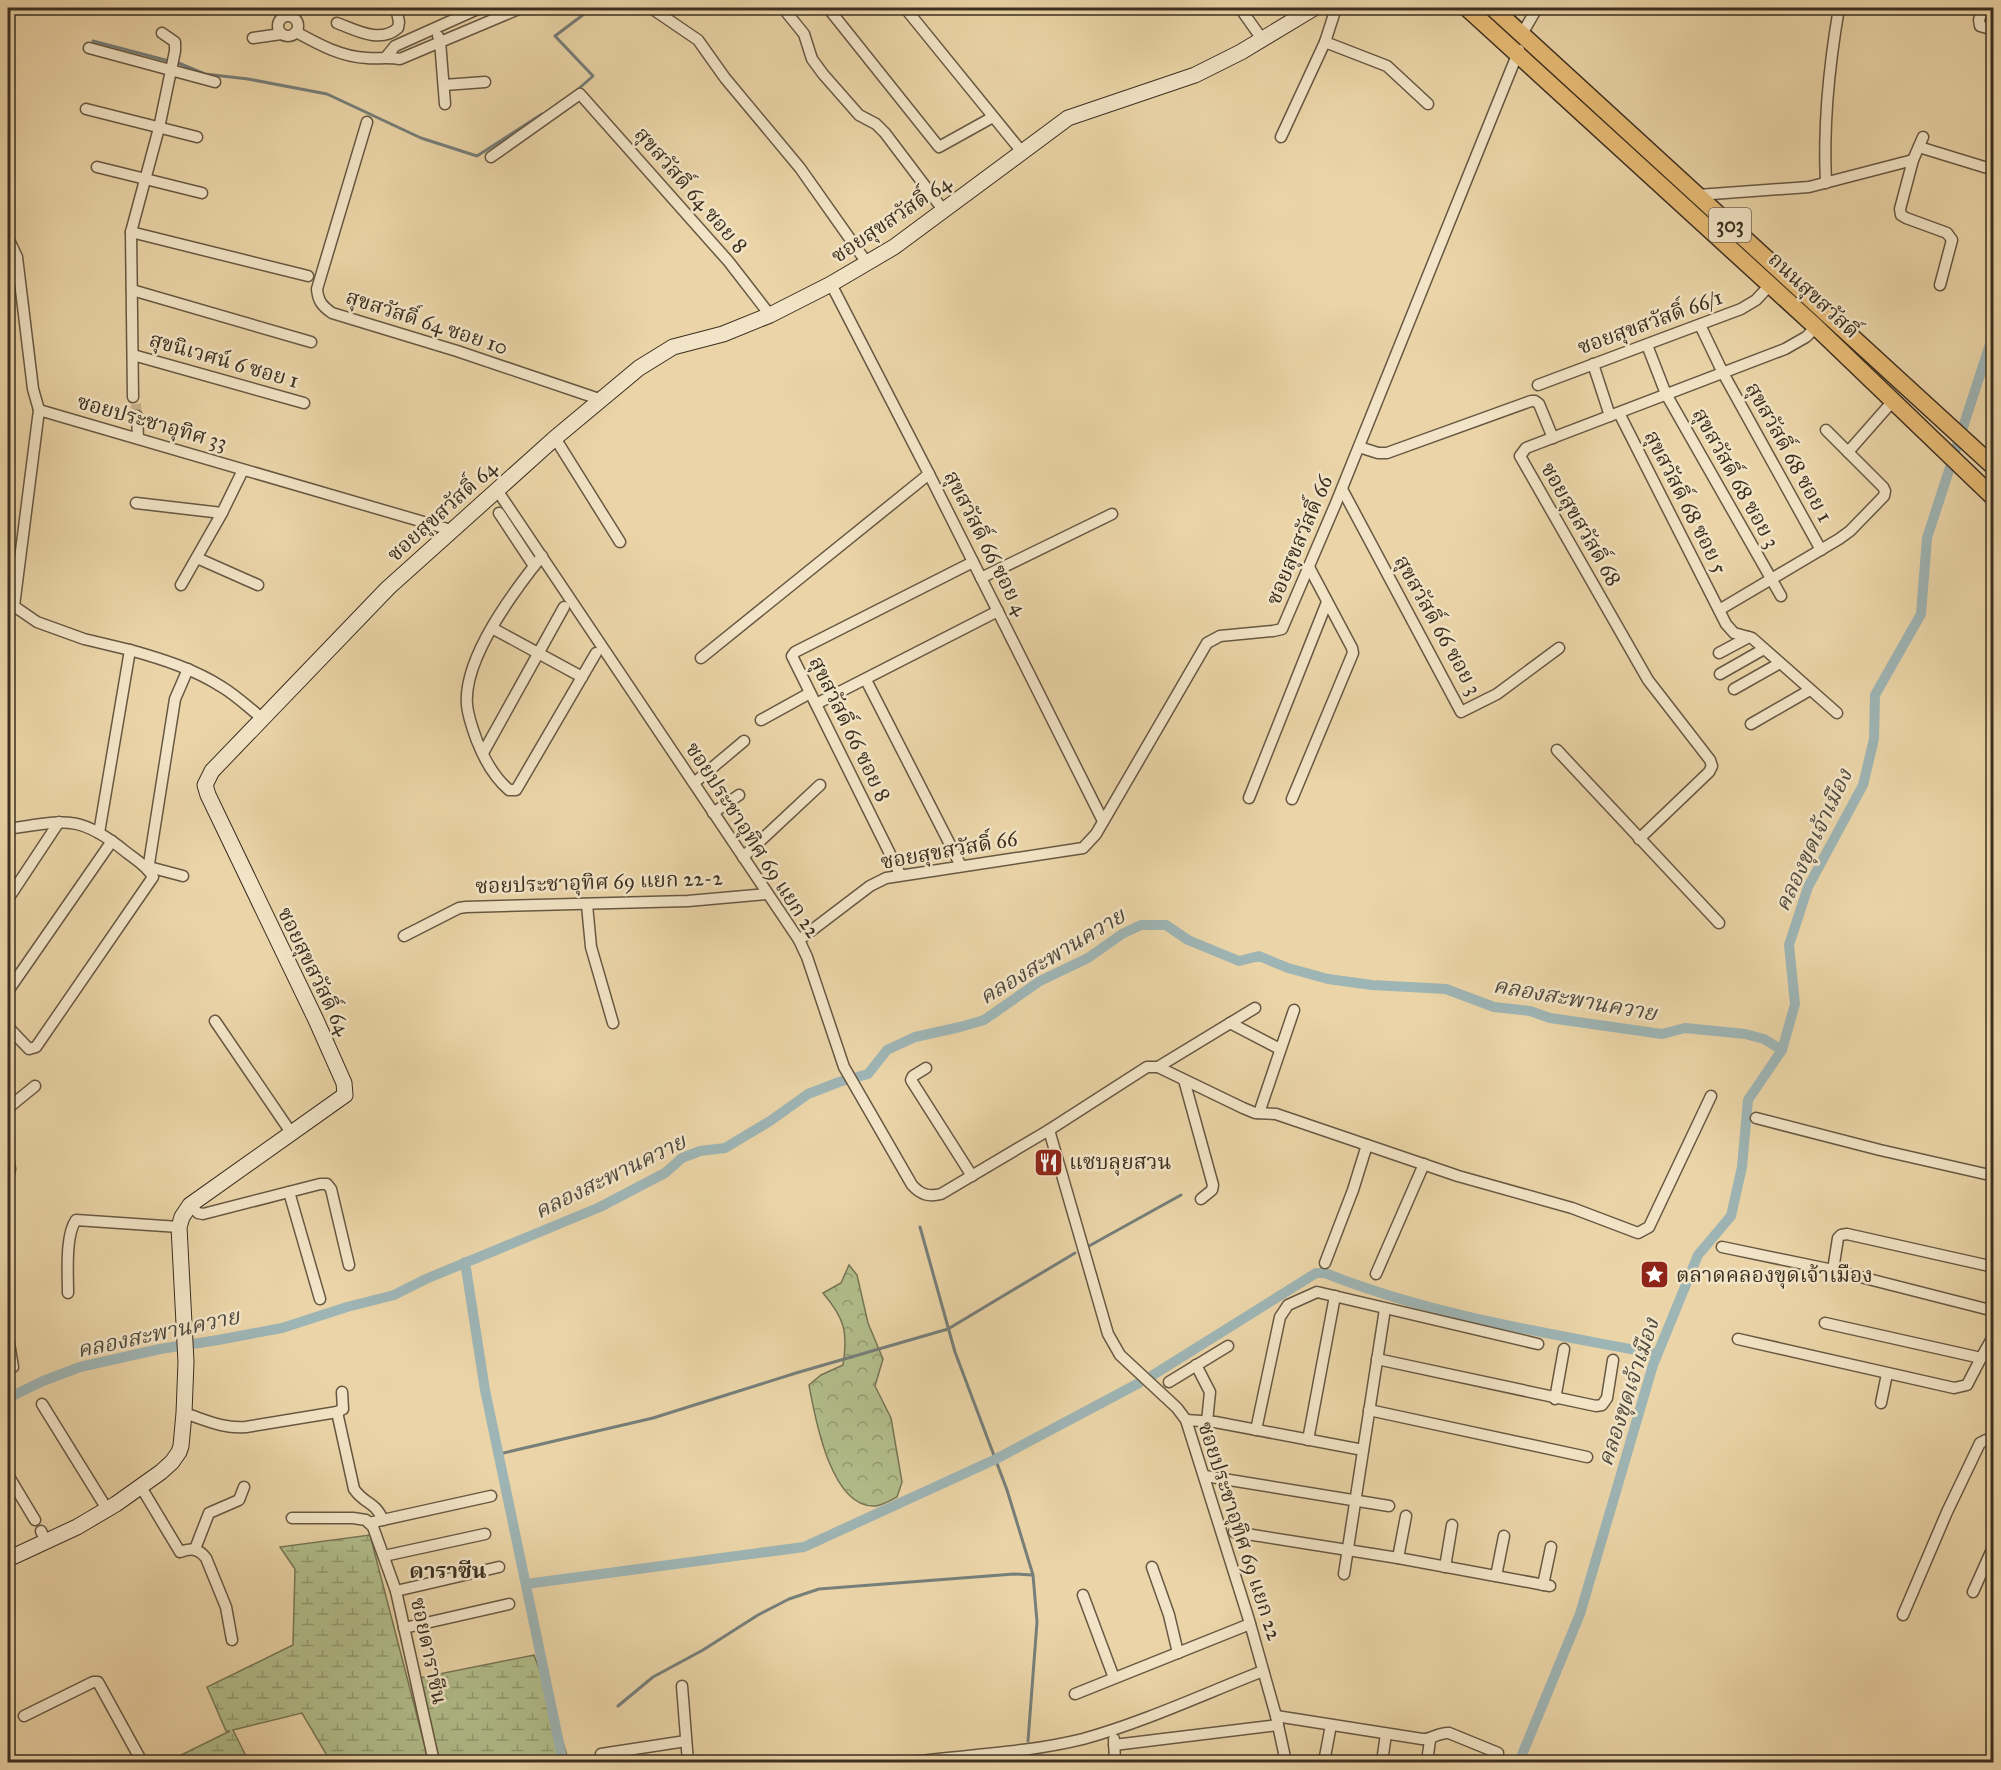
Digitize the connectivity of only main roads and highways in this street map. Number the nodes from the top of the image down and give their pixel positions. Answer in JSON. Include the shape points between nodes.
{"nodes":[{"id":1,"x":1467,"y":8,"type":"edge"},
{"id":2,"x":1493,"y":8,"type":"edge"},
{"id":3,"x":1990,"y":464,"type":"edge"},
{"id":4,"x":1994,"y":498,"type":"edge"}],
"edges":[{"from":1,"to":4,"type":"main road","name":"ถนนสุขสวัสดิ์","number":"303","via":[[1816,327]]},
{"from":2,"to":3,"type":"main road","name":"ถนนสุขสวัสดิ์","number":"303"}]}
